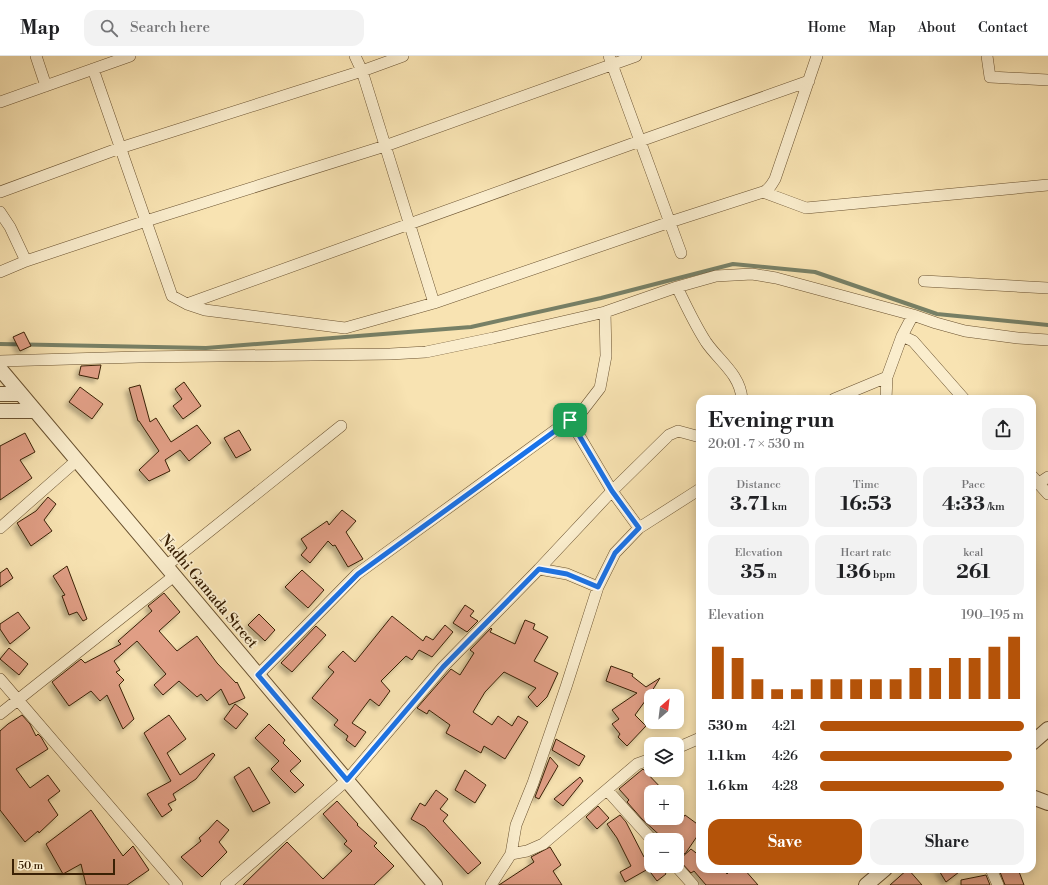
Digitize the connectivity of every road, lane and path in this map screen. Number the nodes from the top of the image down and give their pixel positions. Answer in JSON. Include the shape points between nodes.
{"nodes":[{"id":1,"x":36,"y":56,"type":"edge"},
{"id":2,"x":130,"y":56,"type":"edge"},
{"id":3,"x":355,"y":56,"type":"edge"},
{"id":4,"x":403,"y":56,"type":"edge"},
{"id":5,"x":636,"y":56,"type":"edge"},
{"id":6,"x":817,"y":56,"type":"edge"},
{"id":7,"x":987,"y":56,"type":"edge"},
{"id":8,"x":610,"y":60,"type":"edge"},
{"id":9,"x":93,"y":69,"type":"junction"},
{"id":10,"x":362,"y":71,"type":"junction"},
{"id":11,"x":1048,"y":80,"type":"edge"},
{"id":12,"x":809,"y":81,"type":"junction"},
{"id":13,"x":46,"y":86,"type":"junction"},
{"id":14,"x":0,"y":102,"type":"edge"},
{"id":15,"x":640,"y":141,"type":"junction"},
{"id":16,"x":385,"y":146,"type":"junction"},
{"id":17,"x":120,"y":148,"type":"junction"},
{"id":18,"x":1048,"y":185,"type":"edge"},
{"id":19,"x":0,"y":192,"type":"edge"},
{"id":20,"x":764,"y":193,"type":"junction"},
{"id":21,"x":0,"y":212,"type":"edge"},
{"id":22,"x":146,"y":221,"type":"junction"},
{"id":23,"x":670,"y":222,"type":"junction"},
{"id":24,"x":409,"y":224,"type":"junction"},
{"id":25,"x":681,"y":253,"type":"dead end"},
{"id":26,"x":26,"y":262,"type":"junction"},
{"id":27,"x":0,"y":272,"type":"edge"},
{"id":28,"x":924,"y":281,"type":"dead end"},
{"id":29,"x":678,"y":287,"type":"junction"},
{"id":30,"x":1048,"y":288,"type":"edge"},
{"id":31,"x":434,"y":303,"type":"junction"},
{"id":32,"x":187,"y":304,"type":"junction"},
{"id":33,"x":605,"y":312,"type":"junction"},
{"id":34,"x":913,"y":315,"type":"junction"},
{"id":35,"x":902,"y":336,"type":"junction"},
{"id":36,"x":1048,"y":340,"type":"edge"},
{"id":37,"x":0,"y":361,"type":"edge"},
{"id":38,"x":0,"y":369,"type":"edge"},
{"id":39,"x":887,"y":377,"type":"junction"},
{"id":40,"x":0,"y":394,"type":"edge"},
{"id":41,"x":21,"y":394,"type":"junction"},
{"id":42,"x":741,"y":395,"type":"edge"},
{"id":43,"x":844,"y":395,"type":"edge"},
{"id":44,"x":886,"y":395,"type":"edge"},
{"id":45,"x":960,"y":395,"type":"edge"},
{"id":46,"x":0,"y":411,"type":"edge"},
{"id":47,"x":35,"y":411,"type":"junction"},
{"id":48,"x":570,"y":420,"type":"junction"},
{"id":49,"x":341,"y":426,"type":"dead end"},
{"id":50,"x":696,"y":436,"type":"edge"},
{"id":51,"x":76,"y":461,"type":"junction"},
{"id":52,"x":1048,"y":476,"type":"edge"},
{"id":53,"x":1036,"y":480,"type":"edge"},
{"id":54,"x":1036,"y":481,"type":"edge"},
{"id":55,"x":612,"y":491,"type":"junction"},
{"id":56,"x":696,"y":492,"type":"edge"},
{"id":57,"x":1048,"y":494,"type":"edge"},
{"id":58,"x":0,"y":528,"type":"edge"},
{"id":59,"x":639,"y":528,"type":"junction"},
{"id":60,"x":539,"y":569,"type":"junction"},
{"id":61,"x":170,"y":571,"type":"junction"},
{"id":62,"x":598,"y":587,"type":"junction"},
{"id":63,"x":258,"y":675,"type":"junction"},
{"id":64,"x":0,"y":679,"type":"edge"},
{"id":65,"x":17,"y":700,"type":"junction"},
{"id":66,"x":0,"y":714,"type":"edge"},
{"id":67,"x":1048,"y":729,"type":"edge"},
{"id":68,"x":696,"y":740,"type":"edge"},
{"id":69,"x":1036,"y":740,"type":"edge"},
{"id":70,"x":684,"y":745,"type":"edge"},
{"id":71,"x":644,"y":762,"type":"edge"},
{"id":72,"x":347,"y":780,"type":"junction"},
{"id":73,"x":607,"y":790,"type":"junction"},
{"id":74,"x":1036,"y":798,"type":"edge"},
{"id":75,"x":1048,"y":803,"type":"edge"},
{"id":76,"x":646,"y":833,"type":"edge"},
{"id":77,"x":511,"y":854,"type":"junction"},
{"id":78,"x":682,"y":873,"type":"edge"},
{"id":79,"x":993,"y":873,"type":"edge"},
{"id":80,"x":177,"y":885,"type":"edge"},
{"id":81,"x":226,"y":885,"type":"edge"},
{"id":82,"x":435,"y":885,"type":"edge"},
{"id":83,"x":491,"y":885,"type":"edge"},
{"id":84,"x":693,"y":885,"type":"edge"},
{"id":85,"x":998,"y":885,"type":"edge"}],
"edges":[{"from":1,"to":13,"type":"street"},
{"from":2,"to":9,"type":"street"},
{"from":3,"to":10,"type":"street"},
{"from":4,"to":10,"type":"street"},
{"from":5,"to":8,"type":"street"},
{"from":6,"to":12,"type":"street"},
{"from":7,"to":11,"type":"street","via":[[990,77]]},
{"from":8,"to":15,"type":"street"},
{"from":8,"to":16,"type":"street"},
{"from":9,"to":13,"type":"street"},
{"from":9,"to":17,"type":"street"},
{"from":10,"to":16,"type":"street"},
{"from":10,"to":17,"type":"street"},
{"from":12,"to":15,"type":"street"},
{"from":12,"to":20,"type":"street","via":[[775,179]]},
{"from":13,"to":14,"type":"street"},
{"from":15,"to":23,"type":"street"},
{"from":15,"to":24,"type":"street"},
{"from":16,"to":22,"type":"street"},
{"from":16,"to":24,"type":"street"},
{"from":17,"to":19,"type":"street"},
{"from":17,"to":22,"type":"street"},
{"from":18,"to":20,"type":"street","via":[[806,208]]},
{"from":20,"to":23,"type":"street"},
{"from":21,"to":26,"type":"street"},
{"from":22,"to":26,"type":"street"},
{"from":22,"to":32,"type":"street","via":[[172,296]]},
{"from":23,"to":25,"type":"street"},
{"from":23,"to":31,"type":"street"},
{"from":24,"to":31,"type":"street"},
{"from":24,"to":32,"type":"street"},
{"from":26,"to":27,"type":"street"},
{"from":28,"to":30,"type":"street"},
{"from":29,"to":33,"type":"street"},
{"from":29,"to":34,"type":"street","via":[[716,276],[752,274],[776,278]]},
{"from":29,"to":42,"type":"street","via":[[695,324],[737,380]]},
{"from":31,"to":32,"type":"street","via":[[345,328],[205,310]]},
{"from":33,"to":37,"type":"street","via":[[426,352]]},
{"from":33,"to":48,"type":"street","via":[[606,356],[600,388],[583,410]]},
{"from":34,"to":35,"type":"street"},
{"from":34,"to":36,"type":"street","via":[[965,331]]},
{"from":35,"to":39,"type":"street"},
{"from":35,"to":45,"type":"street","via":[[913,341]]},
{"from":38,"to":41,"type":"street","name":"Nadhi Gamada Street"},
{"from":39,"to":43,"type":"street"},
{"from":39,"to":44,"type":"street"},
{"from":40,"to":41,"type":"street"},
{"from":41,"to":47,"type":"street","name":"Nadhi Gamada Street"},
{"from":46,"to":47,"type":"street"},
{"from":47,"to":51,"type":"street","name":"Nadhi Gamada Street"},
{"from":48,"to":55,"type":"street"},
{"from":48,"to":63,"type":"street","via":[[358,574]]},
{"from":49,"to":61,"type":"street"},
{"from":50,"to":55,"type":"street","via":[[678,431],[669,435]]},
{"from":51,"to":58,"type":"street"},
{"from":51,"to":61,"type":"street","name":"Nadhi Gamada Street"},
{"from":52,"to":53,"type":"street"},
{"from":54,"to":57,"type":"street"},
{"from":55,"to":59,"type":"street"},
{"from":55,"to":60,"type":"street"},
{"from":56,"to":59,"type":"street"},
{"from":59,"to":62,"type":"street","via":[[615,553]]},
{"from":60,"to":62,"type":"street","via":[[567,574]]},
{"from":60,"to":72,"type":"street","via":[[443,667]]},
{"from":61,"to":63,"type":"street","name":"Nadhi Gamada Street"},
{"from":61,"to":65,"type":"street"},
{"from":62,"to":77,"type":"street","via":[[533,783],[516,826]]},
{"from":63,"to":72,"type":"street","name":"Nadhi Gamada Street"},
{"from":64,"to":65,"type":"street"},
{"from":65,"to":66,"type":"street"},
{"from":65,"to":80,"type":"street"},
{"from":67,"to":69,"type":"street"},
{"from":68,"to":70,"type":"street"},
{"from":71,"to":73,"type":"street"},
{"from":72,"to":81,"type":"street"},
{"from":72,"to":82,"type":"street","name":"Nadhi Gamada Street"},
{"from":73,"to":76,"type":"street"},
{"from":73,"to":77,"type":"street","via":[[543,844]]},
{"from":74,"to":75,"type":"street"},
{"from":77,"to":83,"type":"street"},
{"from":78,"to":84,"type":"street"},
{"from":79,"to":85,"type":"street"}]}
